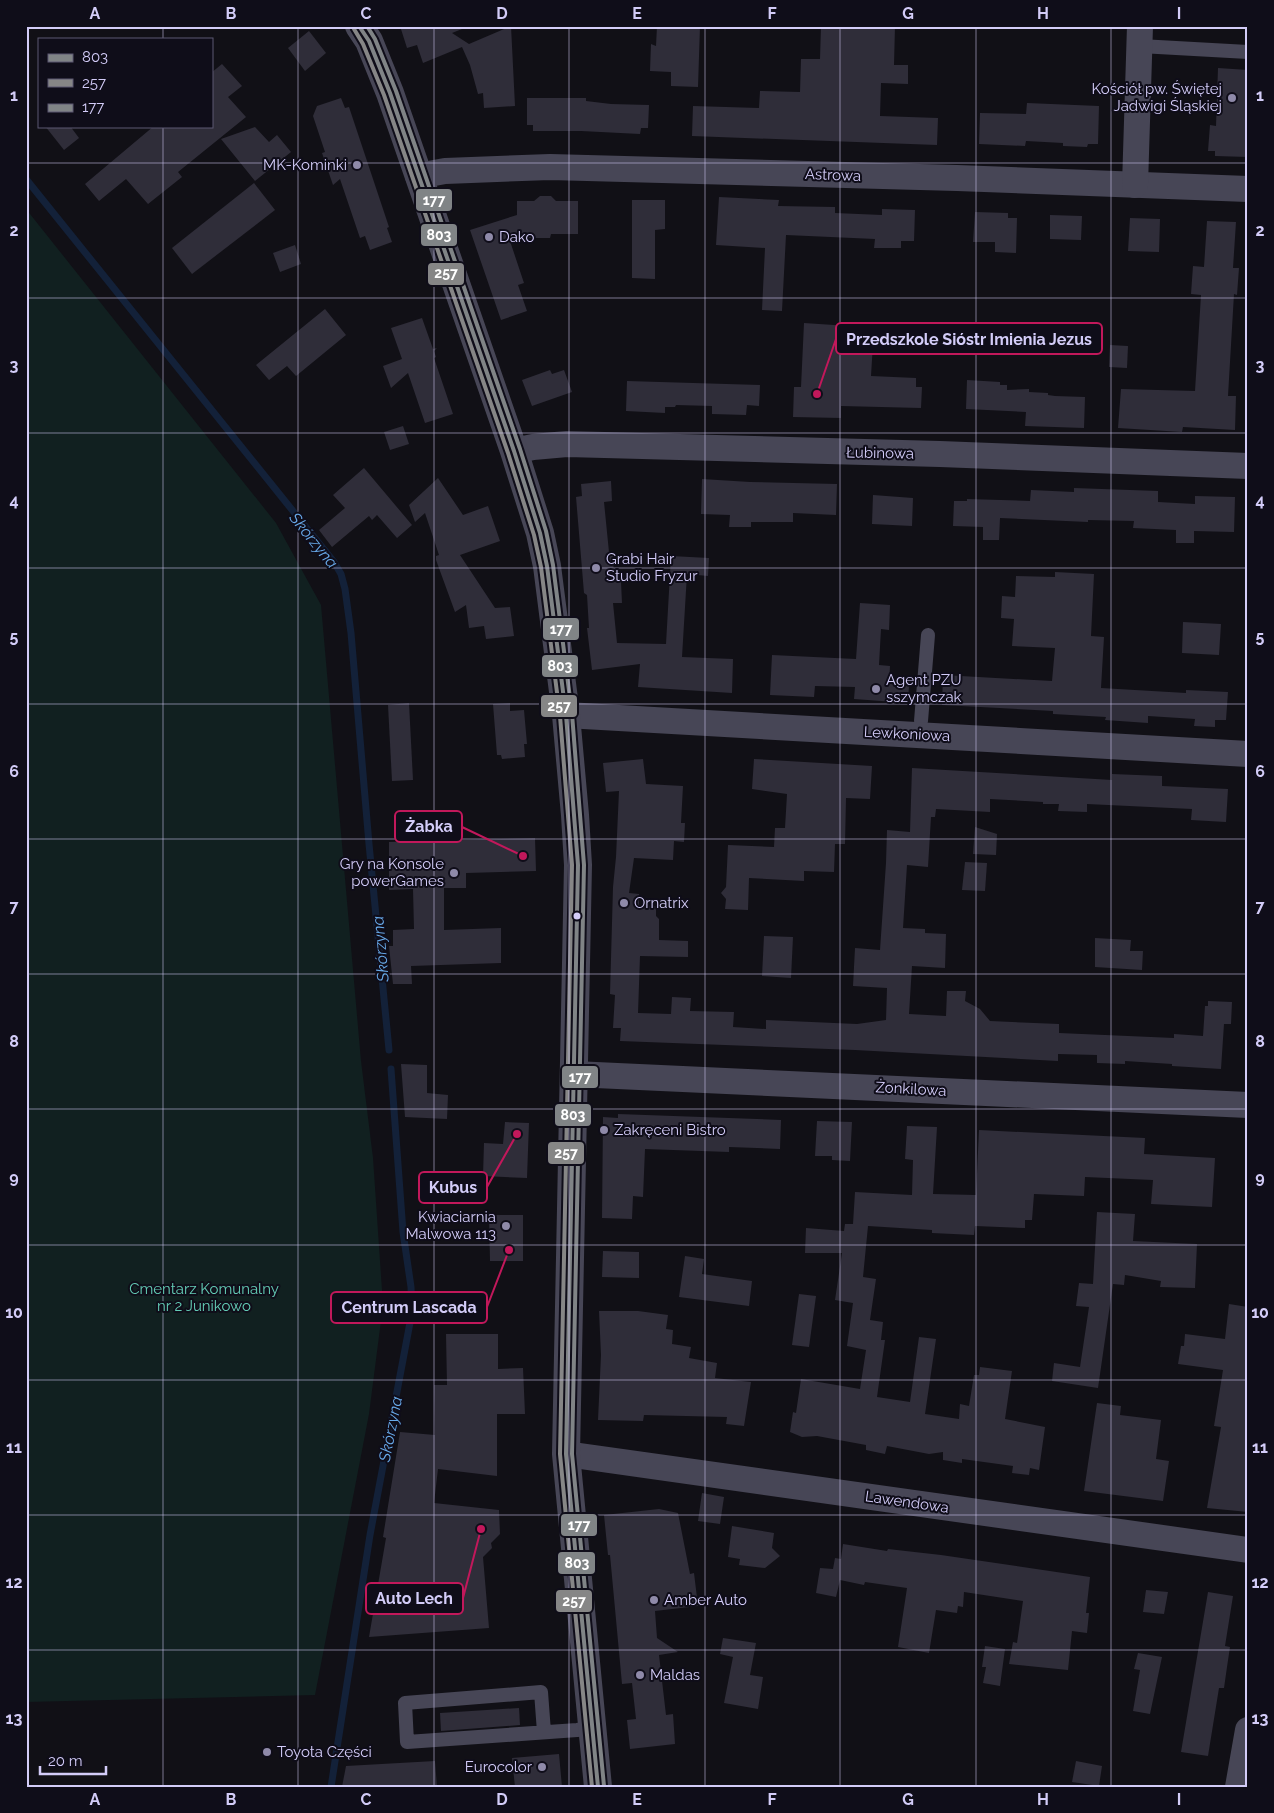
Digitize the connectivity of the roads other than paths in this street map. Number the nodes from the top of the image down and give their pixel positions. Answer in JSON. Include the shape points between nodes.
{"nodes":[{"id":1,"x":359,"y":26,"type":"edge"},
{"id":2,"x":1140,"y":36,"type":"edge"},
{"id":3,"x":1248,"y":52,"type":"edge"},
{"id":4,"x":418,"y":176,"type":"junction"},
{"id":5,"x":1135,"y":185,"type":"junction"},
{"id":6,"x":1248,"y":189,"type":"edge"},
{"id":7,"x":514,"y":451,"type":"junction"},
{"id":8,"x":1248,"y":466,"type":"edge"},
{"id":9,"x":928,"y":635,"type":"dead end"},
{"id":10,"x":566,"y":715,"type":"junction"},
{"id":11,"x":921,"y":721,"type":"dead end"},
{"id":12,"x":1248,"y":754,"type":"edge"},
{"id":13,"x":574,"y":1074,"type":"junction"},
{"id":14,"x":1248,"y":1105,"type":"edge"},
{"id":15,"x":566,"y":1454,"type":"junction"},
{"id":16,"x":1248,"y":1550,"type":"edge"},
{"id":17,"x":592,"y":1728,"type":"junction"},
{"id":18,"x":1248,"y":1730,"type":"edge"},
{"id":19,"x":544,"y":1732,"type":"junction"},
{"id":20,"x":598,"y":1787,"type":"edge"},
{"id":21,"x":1238,"y":1787,"type":"edge"}],
"edges":[{"from":1,"to":4,"type":"street","via":[[379,64]]},
{"from":2,"to":3,"type":"lane"},
{"from":2,"to":5,"type":"street"},
{"from":4,"to":5,"type":"street","name":"Astrowa","via":[[445,171],[550,167]]},
{"from":4,"to":7,"type":"street"},
{"from":5,"to":6,"type":"street","name":"Astrowa"},
{"from":7,"to":8,"type":"street","name":"Łubinowa","via":[[567,444]]},
{"from":7,"to":10,"type":"street","via":[[547,566]]},
{"from":9,"to":11,"type":"lane"},
{"from":10,"to":12,"type":"street","name":"Lewkoniowa"},
{"from":10,"to":13,"type":"street","via":[[578,864]]},
{"from":13,"to":14,"type":"street","name":"Żonkilowa"},
{"from":13,"to":15,"type":"street"},
{"from":15,"to":16,"type":"street","name":"Lawendowa"},
{"from":15,"to":17,"type":"street"},
{"from":17,"to":19,"type":"lane"},
{"from":17,"to":20,"type":"street"},
{"from":18,"to":21,"type":"street"},
{"from":19,"to":19,"type":"lane","via":[[542,1692],[404,1703],[407,1742]]}]}
